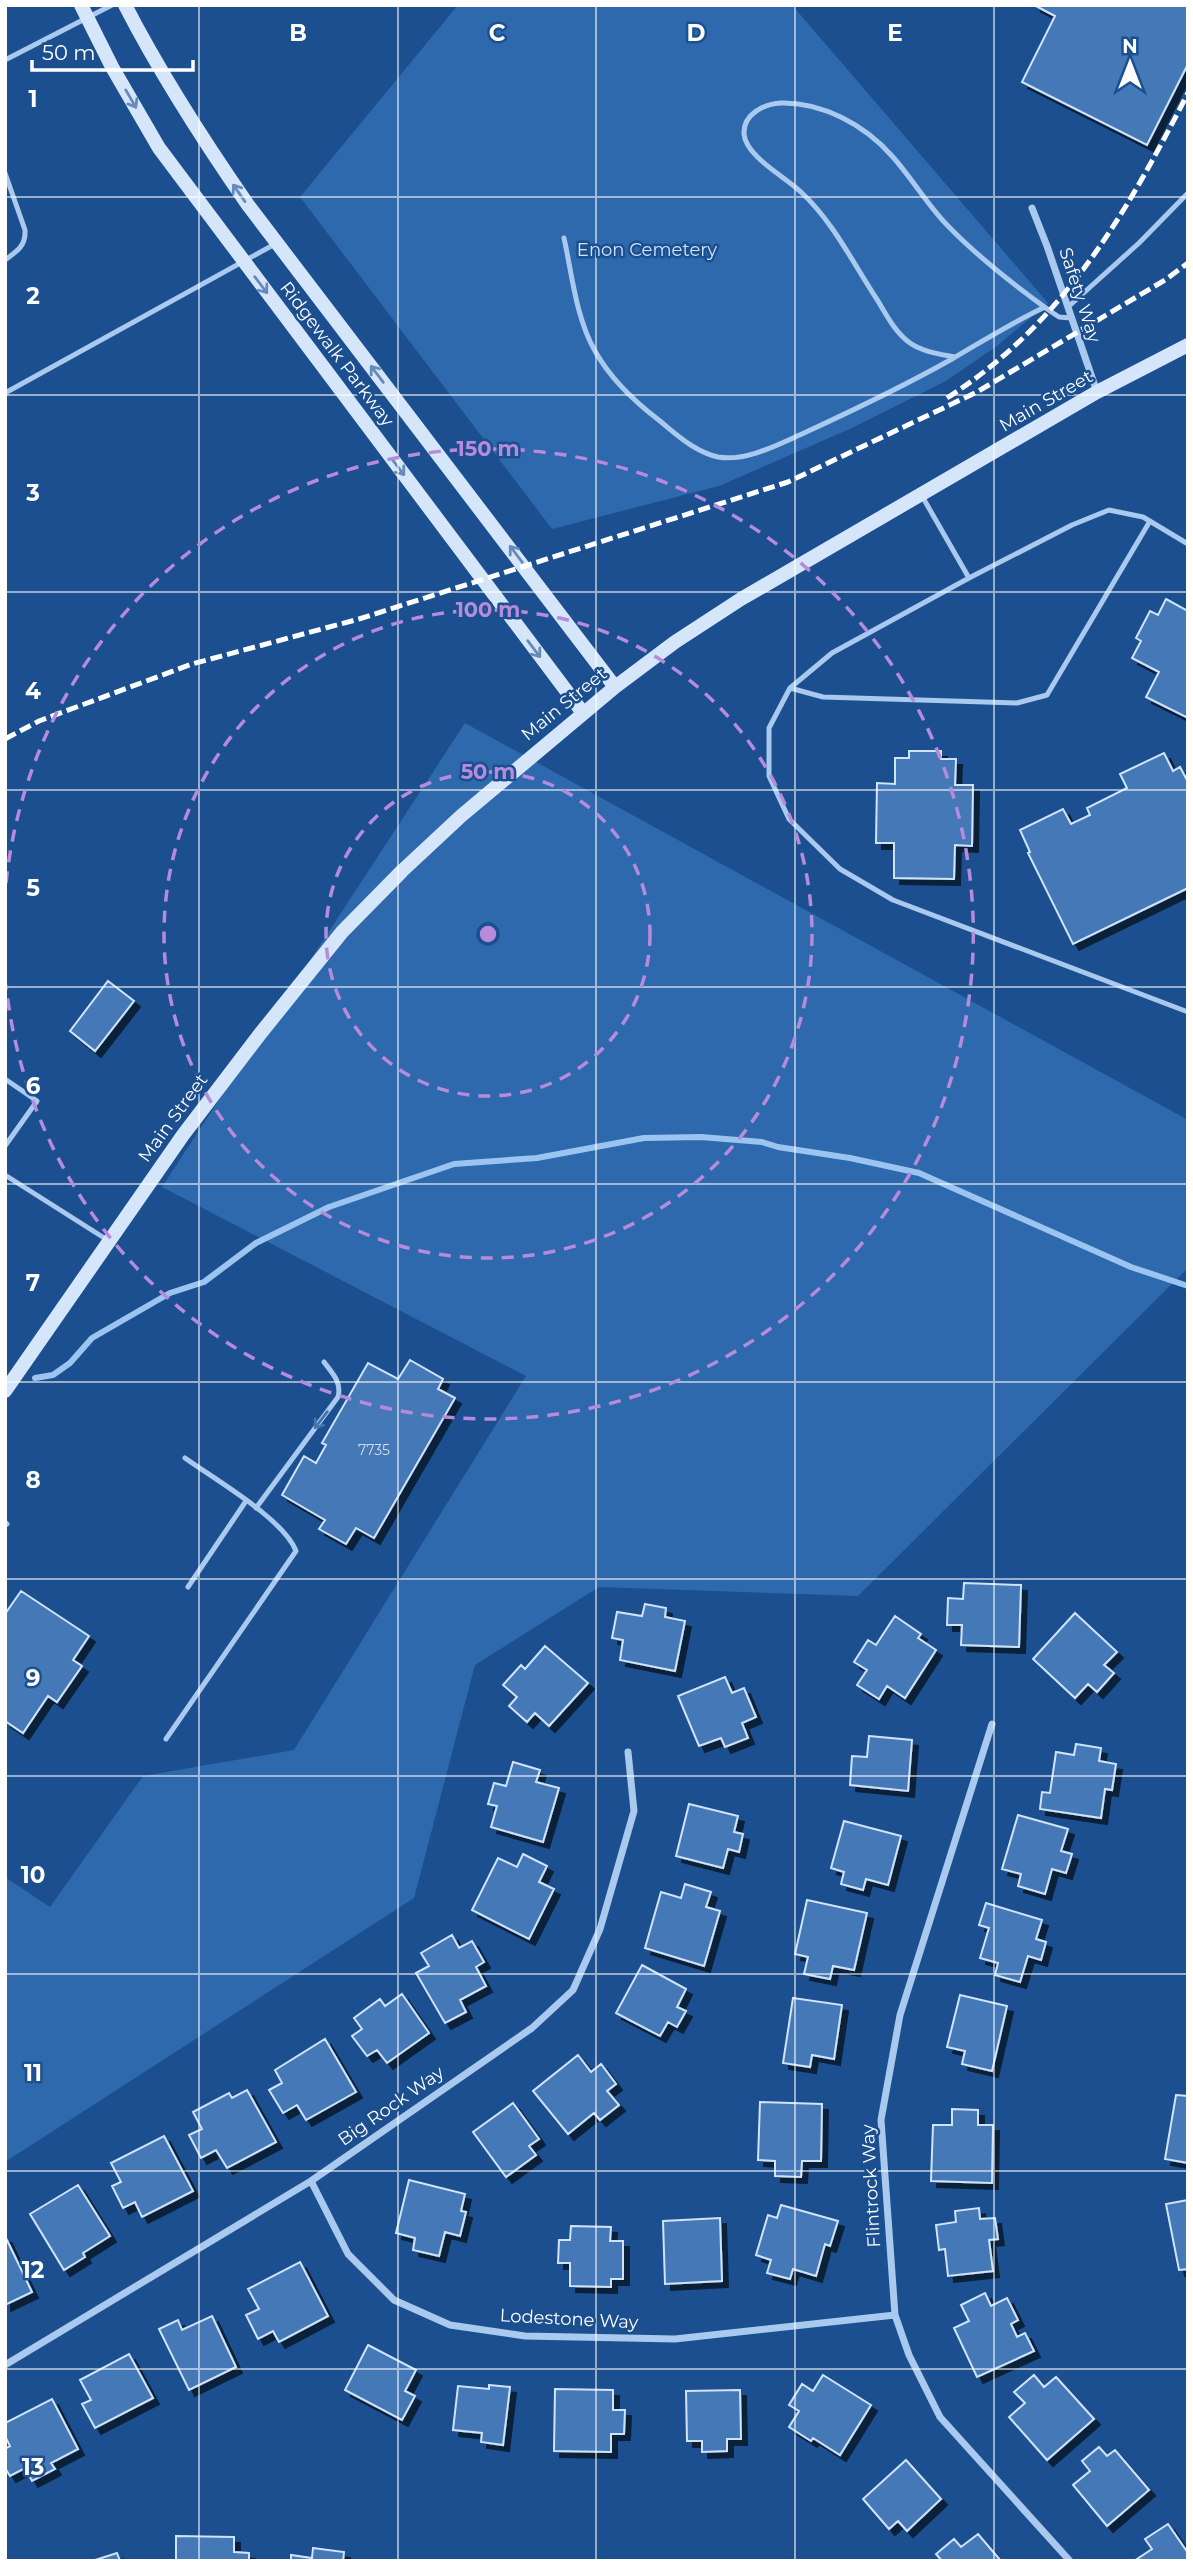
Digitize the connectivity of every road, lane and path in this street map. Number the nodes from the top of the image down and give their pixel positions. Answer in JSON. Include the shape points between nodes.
{"nodes":[{"id":1,"x":112,"y":5,"type":"edge"},
{"id":2,"x":125,"y":5,"type":"edge"},
{"id":3,"x":84,"y":11,"type":"edge"},
{"id":4,"x":5,"y":60,"type":"edge"},
{"id":5,"x":5,"y":173,"type":"edge"},
{"id":6,"x":1188,"y":193,"type":"edge"},
{"id":7,"x":1032,"y":208,"type":"dead end"},
{"id":8,"x":564,"y":238,"type":"dead end"},
{"id":9,"x":277,"y":242,"type":"junction"},
{"id":10,"x":5,"y":260,"type":"edge"},
{"id":11,"x":244,"y":262,"type":"junction"},
{"id":12,"x":1045,"y":307,"type":"junction"},
{"id":13,"x":1068,"y":307,"type":"junction"},
{"id":14,"x":1071,"y":318,"type":"junction"},
{"id":15,"x":1188,"y":345,"type":"edge"},
{"id":16,"x":955,"y":357,"type":"junction"},
{"id":17,"x":5,"y":393,"type":"edge"},
{"id":18,"x":1097,"y":393,"type":"junction"},
{"id":19,"x":922,"y":496,"type":"junction"},
{"id":20,"x":1150,"y":521,"type":"junction"},
{"id":21,"x":1188,"y":544,"type":"edge"},
{"id":22,"x":969,"y":578,"type":"junction"},
{"id":23,"x":615,"y":687,"type":"junction"},
{"id":24,"x":790,"y":688,"type":"junction"},
{"id":25,"x":583,"y":713,"type":"junction"},
{"id":26,"x":1188,"y":1012,"type":"edge"},
{"id":27,"x":5,"y":1079,"type":"edge"},
{"id":28,"x":5,"y":1146,"type":"edge"},
{"id":29,"x":5,"y":1175,"type":"edge"},
{"id":30,"x":109,"y":1241,"type":"junction"},
{"id":31,"x":324,"y":1362,"type":"dead end"},
{"id":32,"x":5,"y":1391,"type":"edge"},
{"id":33,"x":185,"y":1458,"type":"dead end"},
{"id":34,"x":246,"y":1501,"type":"junction"},
{"id":35,"x":256,"y":1508,"type":"junction"},
{"id":36,"x":188,"y":1587,"type":"dead end"},
{"id":37,"x":992,"y":1724,"type":"dead end"},
{"id":38,"x":166,"y":1739,"type":"dead end"},
{"id":39,"x":628,"y":1752,"type":"dead end"},
{"id":40,"x":311,"y":2181,"type":"junction"},
{"id":41,"x":895,"y":2315,"type":"junction"},
{"id":42,"x":5,"y":2365,"type":"edge"},
{"id":43,"x":1070,"y":2561,"type":"edge"}],
"edges":[{"from":1,"to":3,"type":"lane"},
{"from":9,"to":2,"type":"main road","name":"Ridgewalk Parkway","one_way":true,"via":[[193,126]]},
{"from":3,"to":4,"type":"lane"},
{"from":3,"to":11,"type":"main road","name":"Ridgewalk Parkway","one_way":true,"via":[[159,148]]},
{"from":5,"to":10,"type":"lane","via":[[26,237],[22,247]]},
{"from":6,"to":13,"type":"lane"},
{"from":7,"to":13,"type":"street","name":"Safety Way"},
{"from":8,"to":16,"type":"lane","via":[[586,331],[607,370],[644,408],[692,446],[719,457],[732,458],[773,446]]},
{"from":9,"to":11,"type":"lane"},
{"from":23,"to":9,"type":"main road","name":"Ridgewalk Parkway","one_way":true},
{"from":11,"to":17,"type":"lane"},
{"from":11,"to":25,"type":"main road","name":"Ridgewalk Parkway","one_way":true},
{"from":12,"to":14,"type":"lane","via":[[1059,317]]},
{"from":12,"to":16,"type":"lane"},
{"from":12,"to":16,"type":"lane","via":[[947,225],[891,154],[855,124],[827,111],[789,103],[761,107],[751,115],[744,133],[746,143],[817,209],[902,336],[923,349]]},
{"from":13,"to":14,"type":"street","name":"Safety Way"},
{"from":14,"to":18,"type":"street","name":"Safety Way"},
{"from":15,"to":18,"type":"main road","name":"Main Street"},
{"from":18,"to":19,"type":"main road","name":"Main Street"},
{"from":19,"to":22,"type":"lane"},
{"from":19,"to":23,"type":"main road","name":"Main Street","via":[[741,598]]},
{"from":20,"to":21,"type":"lane"},
{"from":20,"to":22,"type":"lane","via":[[1109,510]]},
{"from":20,"to":24,"type":"lane","via":[[1046,695],[1017,703],[823,697]]},
{"from":22,"to":24,"type":"lane","via":[[832,653]]},
{"from":23,"to":25,"type":"main road","name":"Main Street"},
{"from":24,"to":26,"type":"lane","via":[[769,728],[769,776],[789,819],[840,869],[893,900]]},
{"from":25,"to":30,"type":"main road","name":"Main Street","via":[[461,816],[342,932],[183,1135]]},
{"from":27,"to":28,"type":"lane","via":[[37,1101]]},
{"from":29,"to":30,"type":"lane"},
{"from":30,"to":32,"type":"main road","name":"Main Street"},
{"from":31,"to":35,"type":"lane","one_way":true,"via":[[337,1379],[338,1397]]},
{"from":33,"to":34,"type":"lane"},
{"from":34,"to":35,"type":"lane"},
{"from":34,"to":36,"type":"lane"},
{"from":35,"to":38,"type":"lane","via":[[291,1539],[296,1551]]},
{"from":37,"to":41,"type":"street","name":"Flintrock Way","via":[[900,2015],[881,2120]]},
{"from":39,"to":40,"type":"street","name":"Big Rock Way","via":[[634,1811],[600,1929],[573,1990],[532,2028]]},
{"from":40,"to":41,"type":"street","name":"Lodestone Way","via":[[348,2254],[394,2300],[450,2325],[525,2336],[675,2339]]},
{"from":40,"to":42,"type":"street","name":"Big Rock Way"},
{"from":41,"to":43,"type":"street","name":"Flintrock Way","via":[[940,2417]]}]}
